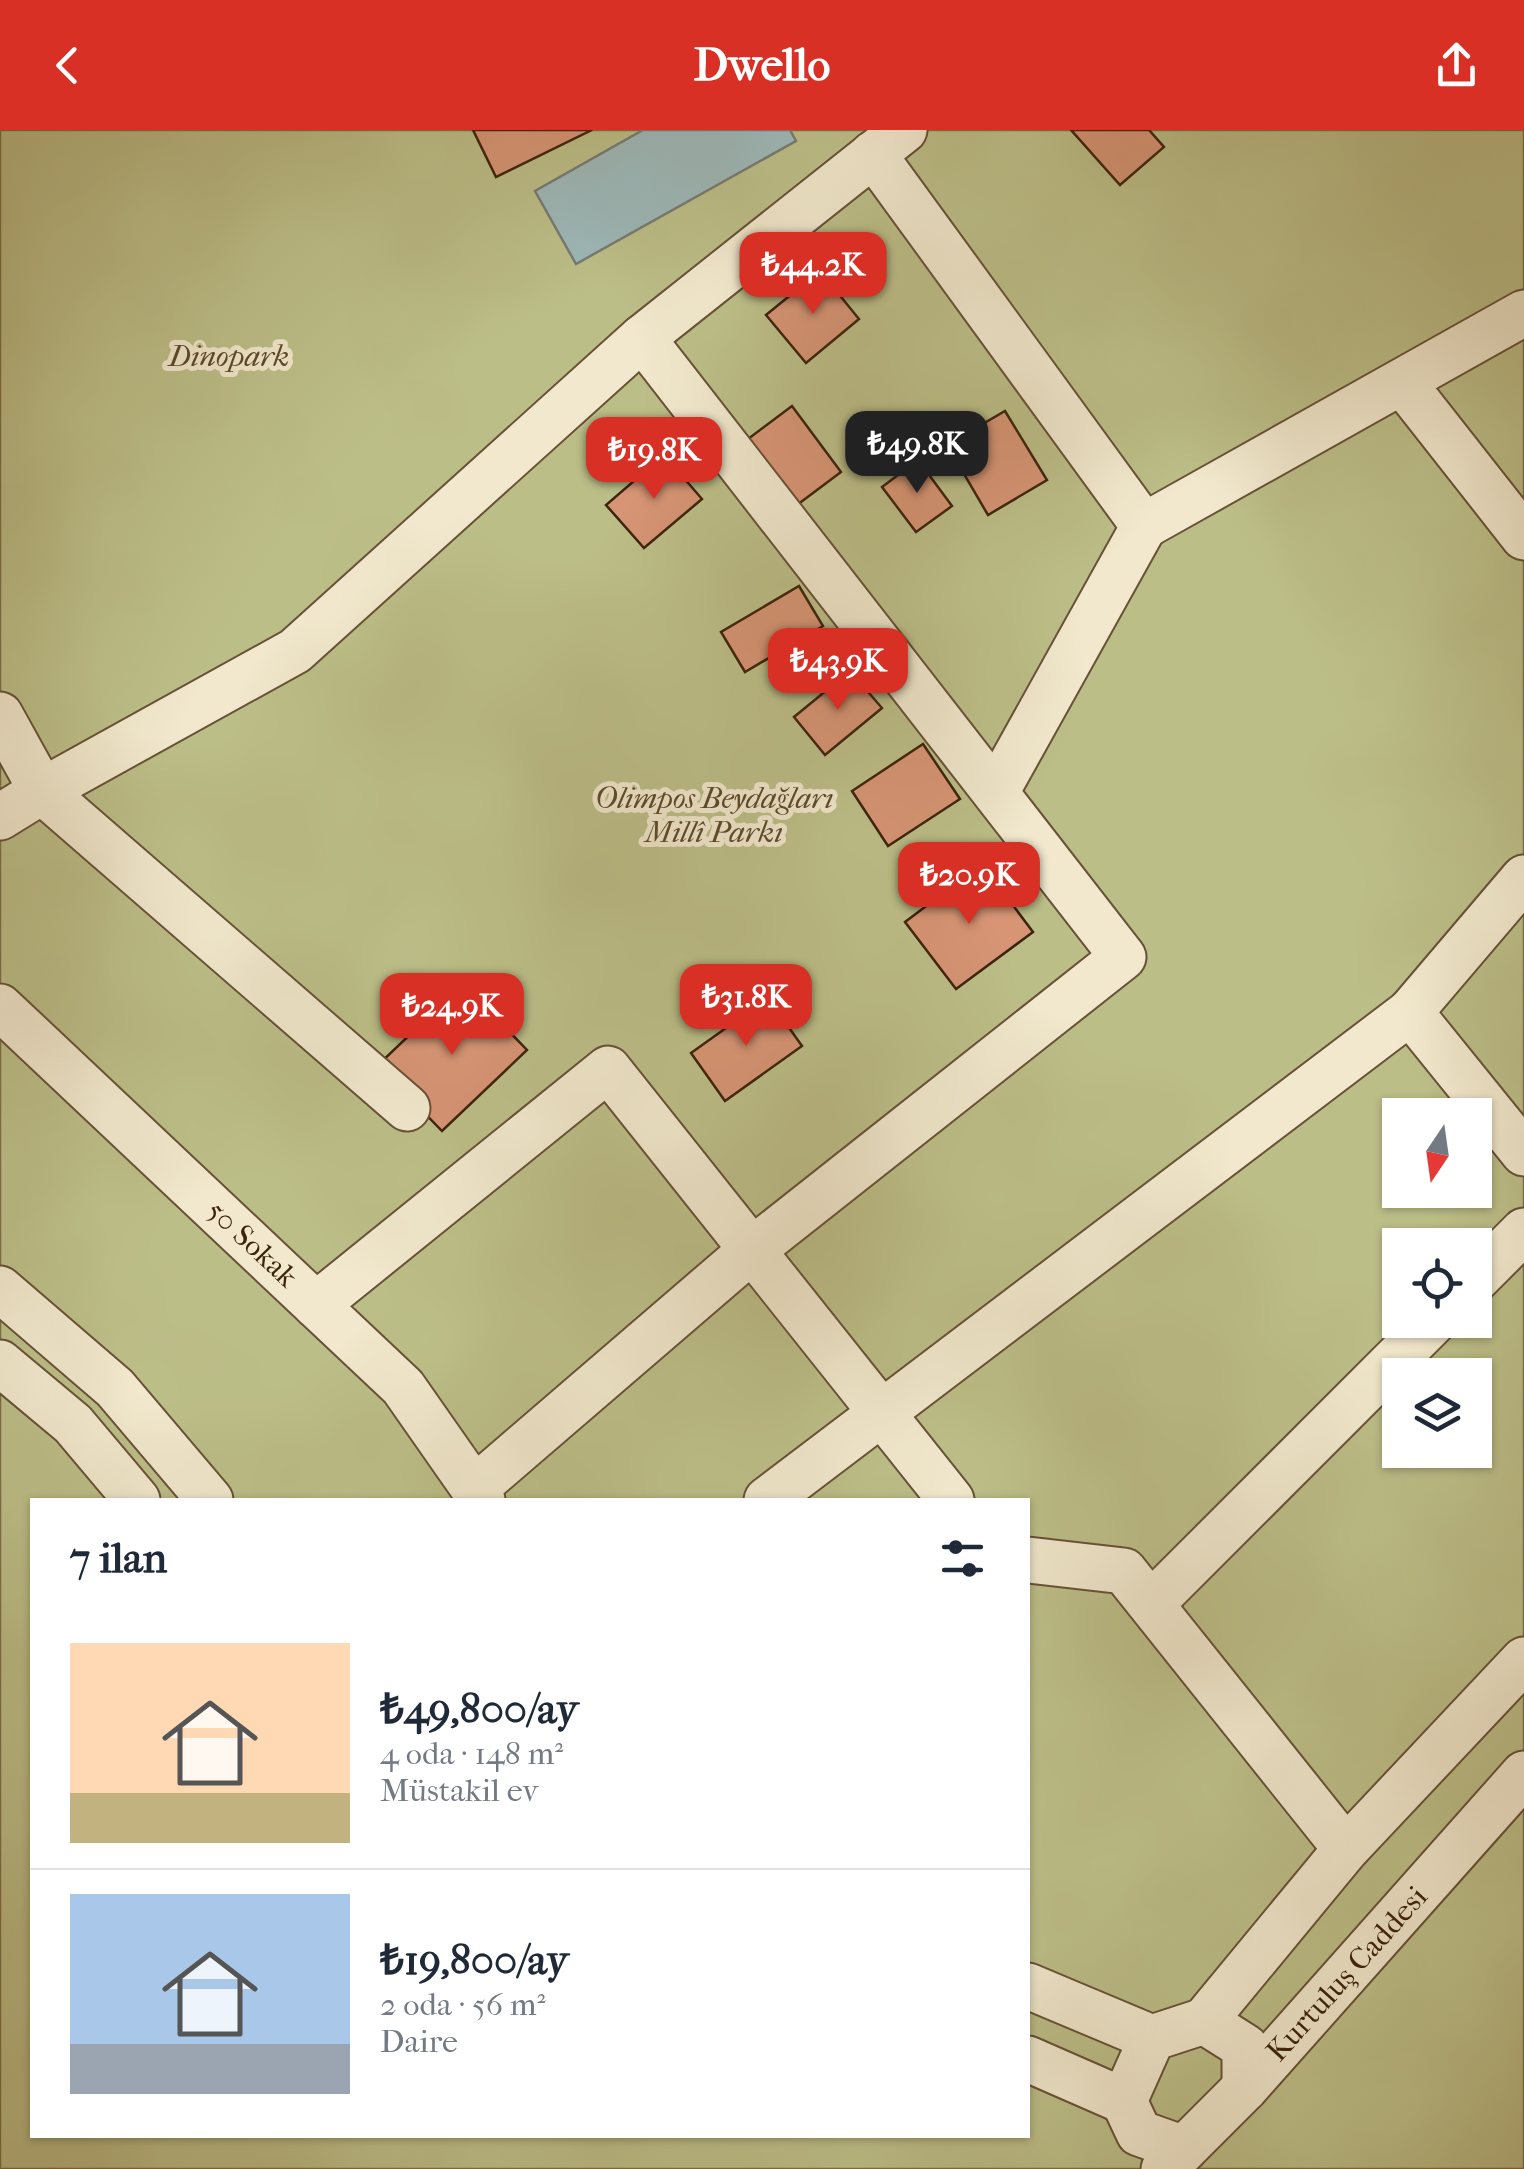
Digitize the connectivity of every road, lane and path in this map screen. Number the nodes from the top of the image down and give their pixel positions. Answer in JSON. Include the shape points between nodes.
{"nodes":[{"id":1,"x":888,"y":142,"type":"edge"},
{"id":2,"x":1524,"y":313,"type":"edge"},
{"id":3,"x":642,"y":338,"type":"junction"},
{"id":4,"x":1403,"y":382,"type":"junction"},
{"id":5,"x":1144,"y":526,"type":"junction"},
{"id":6,"x":1524,"y":537,"type":"edge"},
{"id":7,"x":0,"y":716,"type":"edge"},
{"id":8,"x":42,"y":790,"type":"junction"},
{"id":9,"x":996,"y":792,"type":"junction"},
{"id":10,"x":0,"y":818,"type":"edge"},
{"id":11,"x":1524,"y":878,"type":"edge"},
{"id":12,"x":0,"y":1007,"type":"edge"},
{"id":13,"x":1410,"y":1012,"type":"junction"},
{"id":14,"x":407,"y":1108,"type":"dead end"},
{"id":15,"x":1524,"y":1153,"type":"edge"},
{"id":16,"x":1524,"y":1231,"type":"edge"},
{"id":17,"x":752,"y":1250,"type":"junction"},
{"id":18,"x":1492,"y":1263,"type":"edge"},
{"id":19,"x":0,"y":1289,"type":"edge"},
{"id":20,"x":316,"y":1305,"type":"junction"},
{"id":21,"x":1417,"y":1338,"type":"edge"},
{"id":22,"x":0,"y":1362,"type":"edge"},
{"id":23,"x":882,"y":1413,"type":"junction"},
{"id":24,"x":478,"y":1495,"type":"edge"},
{"id":25,"x":135,"y":1498,"type":"edge"},
{"id":26,"x":208,"y":1498,"type":"edge"},
{"id":27,"x":769,"y":1498,"type":"edge"},
{"id":28,"x":949,"y":1498,"type":"edge"},
{"id":29,"x":1030,"y":1560,"type":"edge"},
{"id":30,"x":1152,"y":1603,"type":"junction"},
{"id":31,"x":1524,"y":1660,"type":"edge"},
{"id":32,"x":1524,"y":1774,"type":"edge"},
{"id":33,"x":1346,"y":1849,"type":"junction"},
{"id":34,"x":1030,"y":1987,"type":"edge"},
{"id":35,"x":1204,"y":2021,"type":"junction"},
{"id":36,"x":1152,"y":2038,"type":"junction"},
{"id":37,"x":1030,"y":2059,"type":"edge"},
{"id":38,"x":1246,"y":2088,"type":"junction"},
{"id":39,"x":1151,"y":2144,"type":"edge"}],
"edges":[{"from":1,"to":3,"type":"street"},
{"from":1,"to":5,"type":"street"},
{"from":2,"to":4,"type":"street"},
{"from":3,"to":8,"type":"street","via":[[295,651]]},
{"from":3,"to":9,"type":"street"},
{"from":4,"to":5,"type":"street"},
{"from":4,"to":6,"type":"street"},
{"from":5,"to":9,"type":"street"},
{"from":7,"to":8,"type":"street"},
{"from":8,"to":10,"type":"street"},
{"from":8,"to":14,"type":"street"},
{"from":9,"to":17,"type":"street","via":[[1122,957]]},
{"from":11,"to":13,"type":"street"},
{"from":12,"to":20,"type":"street","name":"50 Sokak"},
{"from":13,"to":15,"type":"street"},
{"from":13,"to":23,"type":"street"},
{"from":16,"to":18,"type":"street"},
{"from":17,"to":20,"type":"street","via":[[608,1069]]},
{"from":17,"to":23,"type":"street"},
{"from":17,"to":24,"type":"street"},
{"from":19,"to":26,"type":"street","via":[[115,1388]]},
{"from":20,"to":24,"type":"street","name":"50 Sokak","via":[[402,1387]]},
{"from":21,"to":30,"type":"street"},
{"from":22,"to":25,"type":"street","via":[[73,1424]]},
{"from":23,"to":27,"type":"street"},
{"from":23,"to":28,"type":"street"},
{"from":29,"to":30,"type":"street","via":[[1124,1571]]},
{"from":30,"to":33,"type":"street"},
{"from":31,"to":33,"type":"street"},
{"from":32,"to":38,"type":"street","name":"Kurtuluş Caddesi"},
{"from":33,"to":35,"type":"street"},
{"from":34,"to":36,"type":"street"},
{"from":35,"to":36,"type":"street"},
{"from":35,"to":38,"type":"street","via":[[1245,2047]]},
{"from":36,"to":39,"type":"street"},
{"from":37,"to":39,"type":"street"},
{"from":38,"to":39,"type":"street","name":"Kurtuluş Caddesi"}]}
